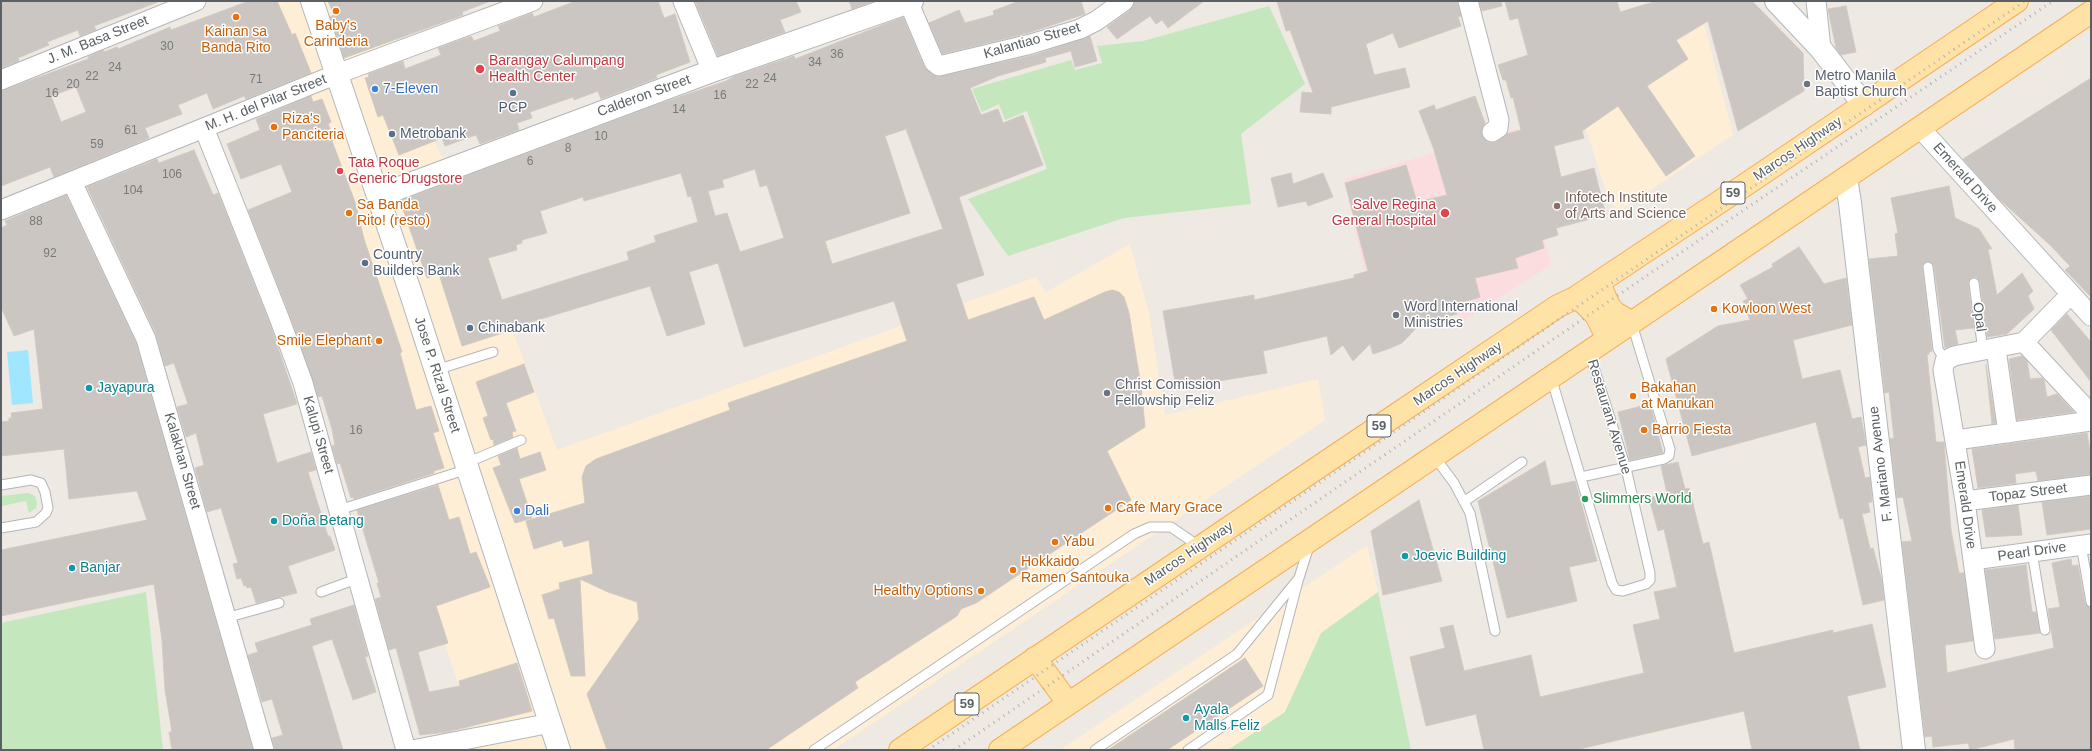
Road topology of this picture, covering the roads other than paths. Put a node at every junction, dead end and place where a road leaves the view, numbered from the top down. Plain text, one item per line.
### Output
1 (196, 1) edge
2 (312, 1) edge
3 (533, 1) edge
4 (683, 1) edge
5 (1124, 1) edge
6 (1468, 1) edge
7 (1776, 1) edge
8 (1816, 1) edge
9 (2017, 1) edge
10 (910, 2) edge
11 (2091, 12) edge
12 (1821, 49) junction
13 (712, 71) junction
14 (337, 74) junction
15 (1, 80) edge
16 (1864, 105) junction
17 (204, 128) junction
18 (1920, 128) junction
19 (1492, 132) dead end
20 (1846, 178) junction
21 (72, 182) junction
22 (378, 196) junction
23 (1, 210) edge
24 (1928, 267) dead end
25 (1601, 280) junction
26 (1974, 283) dead end
27 (2071, 294) junction
28 (1575, 298) junction
29 (2091, 316) edge
30 (1631, 322) junction
31 (2024, 342) junction
32 (1597, 345) junction
33 (1990, 350) junction
34 (493, 352) dead end
35 (1945, 361) junction
36 (436, 370) junction
37 (1551, 377) junction
38 (2091, 414) edge
39 (2091, 421) edge
40 (2008, 433) junction
41 (521, 440) dead end
42 (1956, 440) junction
43 (1434, 456) junction
44 (1522, 462) dead end
45 (467, 466) junction
46 (1626, 468) junction
47 (1581, 477) junction
48 (1, 485) edge
49 (2091, 485) edge
50 (1465, 501) junction
51 (1965, 501) junction
52 (339, 510) junction
53 (1, 528) edge
54 (1311, 538) junction
55 (2086, 545) edge
56 (1200, 547) junction
57 (2032, 552) junction
58 (1973, 560) junction
59 (359, 578) junction
60 (1299, 578) junction
61 (322, 592) dead end
62 (2091, 602) edge
63 (279, 603) dead end
64 (226, 618) junction
65 (2045, 630) dead end
66 (1495, 631) dead end
67 (1985, 649) dead end
68 (1035, 658) junction
69 (1068, 703) junction
70 (550, 723) junction
71 (264, 750) edge
72 (406, 750) edge
73 (412, 750) edge
74 (559, 750) edge
75 (814, 750) edge
76 (900, 750) edge
77 (1000, 750) edge
78 (1095, 750) edge
79 (1188, 750) edge
80 (1914, 750) edge

1 - 15 street, J. M. Basa Street
2 - 14 street, Jose P. Rizal Street
3 - 14 street, M. H. del Pilar Street
4 - 13 street
5 - 10 street, Kalantiao Street
6 - 19 street
7 - 12 street
8 - 12 street
9 - 16 main road, Marcos Highway / 59
10 - 13 street, Calderon Street
11 - 18 main road
12 - 16 street
13 - 22 street, Calderon Street
14 - 17 street, M. H. del Pilar Street
14 - 22 street, Jose P. Rizal Street
16 - 25 main road, Marcos Highway / 59
17 - 21 street, M. H. del Pilar Street
17 - 52 street, Kalupi Street
18 - 20 main road
18 - 27 street, Emerald Drive
20 - 30 main road
20 - 80 street, F. Mariano Avenue
21 - 23 street, M. H. del Pilar Street
21 - 64 street, Kalakhan Street
22 - 36 street, Jose P. Rizal Street
24 - 35 lane
25 - 28 main road, Marcos Highway / 59
25 - 30 main road
26 - 33 lane, Opal
27 - 29 street, Emerald Drive
27 - 31 street
28 - 32 main road
28 - 56 main road, Marcos Highway / 59
30 - 32 main road
30 - 46 lane
31 - 33 street
31 - 38 street
32 - 37 main road
32 - 46 lane, Restaurant Avenue
33 - 35 street
33 - 40 street
34 - 36 lane
35 - 42 street, Emerald Drive
36 - 45 street, Jose P. Rizal Street
37 - 43 main road
37 - 47 lane, Restaurant Avenue
39 - 40 street
40 - 42 street
41 - 45 lane
42 - 51 street, Emerald Drive
43 - 50 lane
43 - 54 main road
44 - 50 lane
45 - 52 lane
45 - 70 street, Jose P. Rizal Street
46 - 47 lane
46 - 47 lane, Restaurant Avenue
48 - 53 lane
49 - 51 street, Topaz Street
50 - 66 lane
51 - 58 street, Emerald Drive
52 - 59 street, Kalupi Street
54 - 60 lane
54 - 69 main road
55 - 57 street, Pearl Drive
55 - 62 lane
56 - 68 main road, Marcos Highway / 59
56 - 75 lane
57 - 58 street, Pearl Drive
57 - 65 lane
58 - 67 street, Emerald Drive
59 - 61 lane
59 - 72 street, Kalupi Street
60 - 78 lane
60 - 79 lane
63 - 64 lane
64 - 71 street, Kalakhan Street
68 - 69 main road
68 - 76 main road, Marcos Highway / 59
69 - 77 main road
70 - 73 street
70 - 74 street, Jose P. Rizal Street

